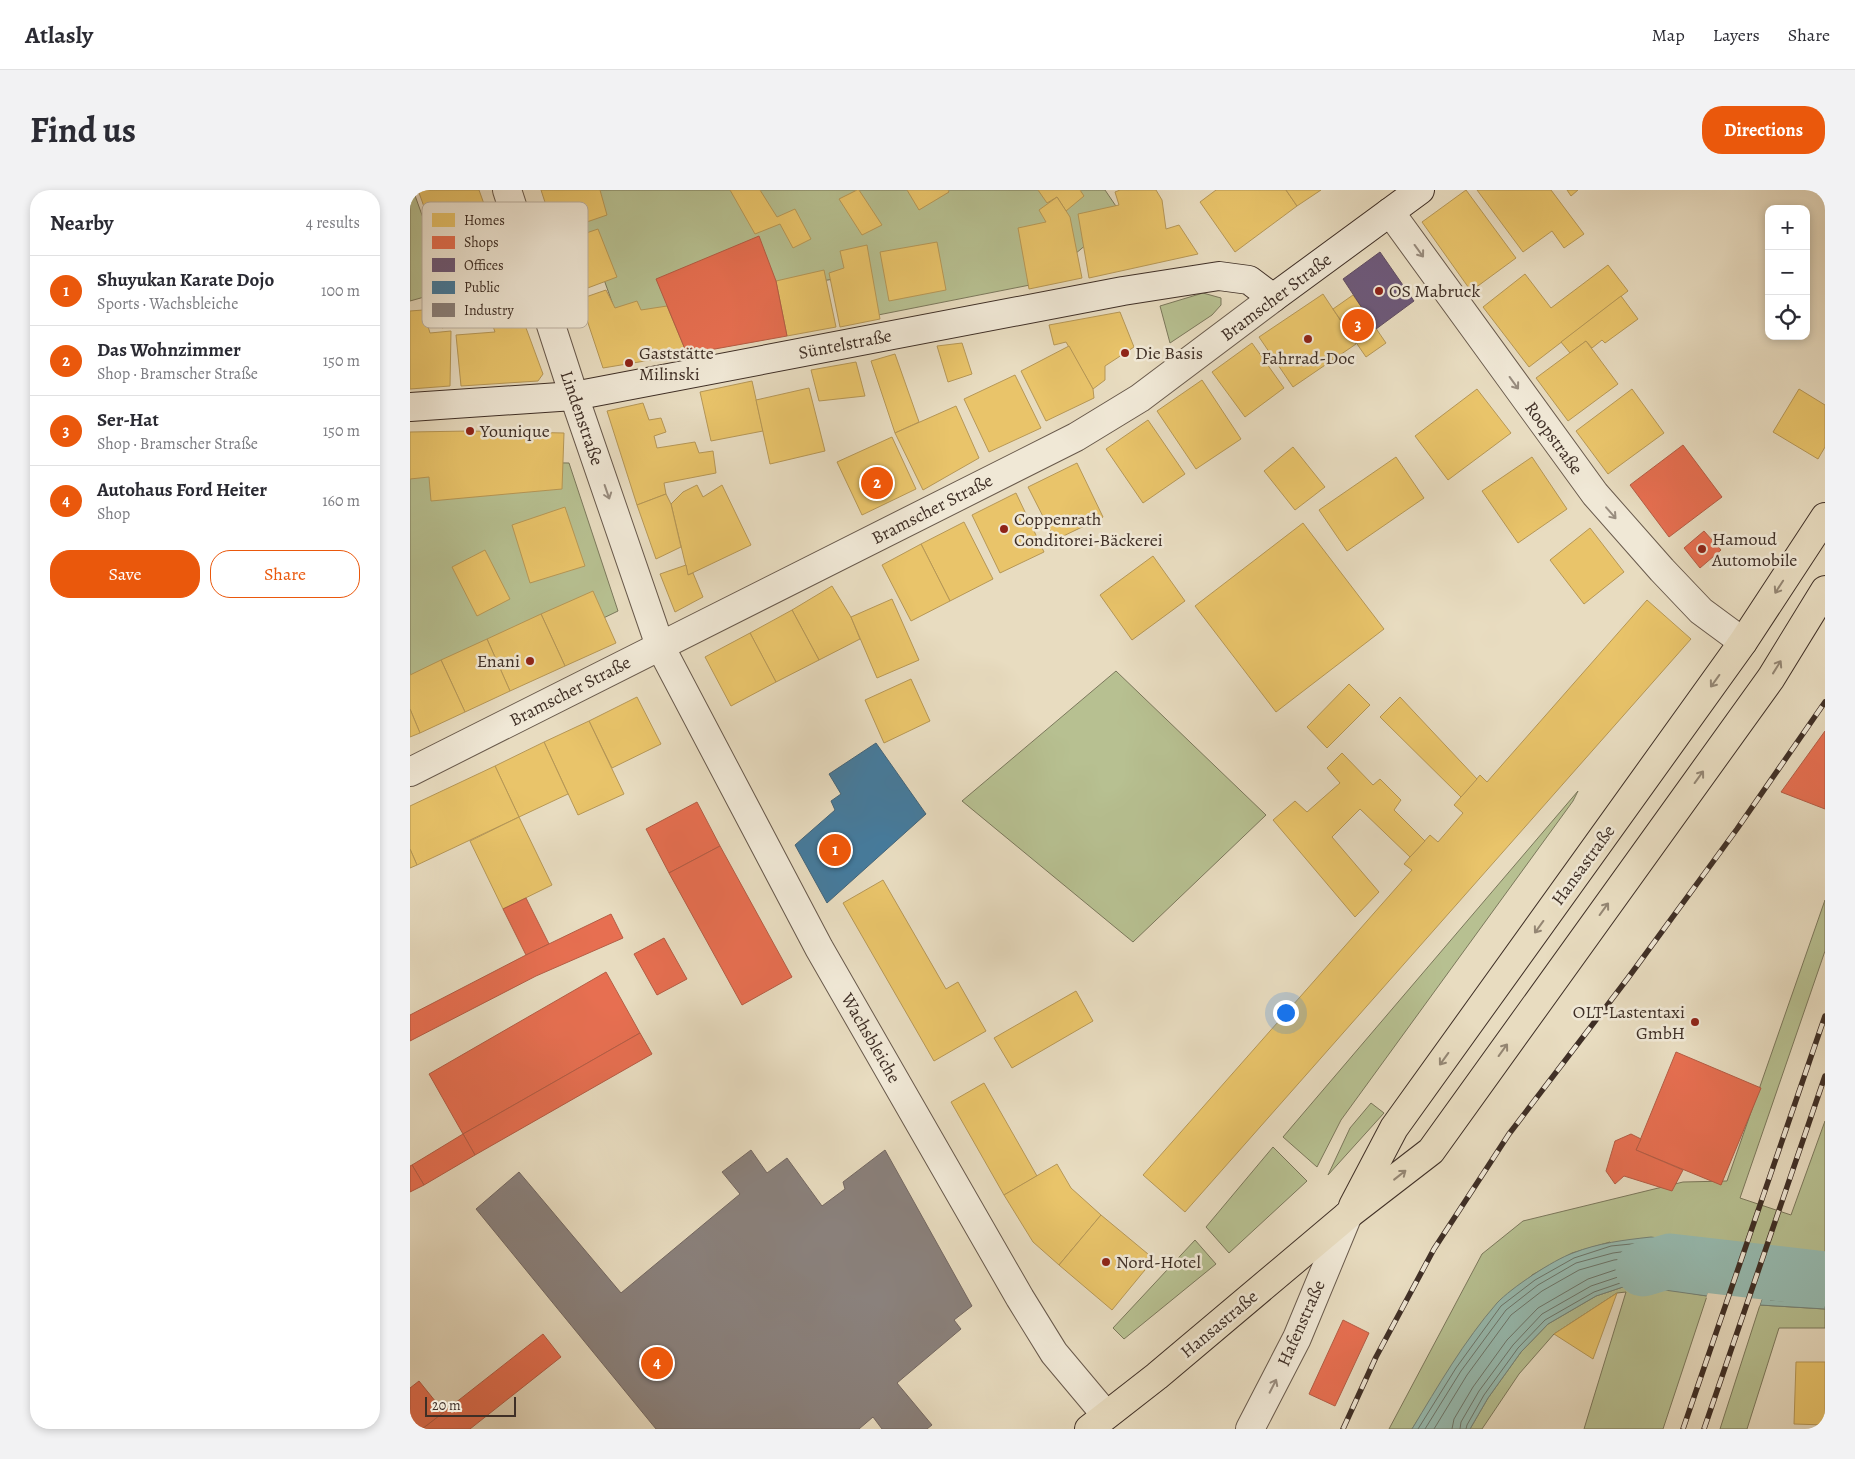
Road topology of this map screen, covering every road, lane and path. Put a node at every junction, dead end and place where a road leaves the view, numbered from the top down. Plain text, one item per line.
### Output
1 (507, 190) edge
2 (1420, 190) edge
3 (511, 202) edge
4 (1390, 212) junction
5 (1273, 298) junction
6 (552, 328) edge
7 (574, 396) junction
8 (410, 407) edge
9 (1825, 517) edge
10 (1825, 590) edge
11 (1744, 642) junction
12 (660, 646) junction
13 (410, 772) edge
14 (1348, 1215) junction
15 (1097, 1422) edge
16 (1250, 1429) edge

1 - 3 street, Lindenstraße
2 - 4 street, Bramscher Straße
4 - 5 street, Bramscher Straße
4 -> 11 street, Roopstraße
5 - 7 street, Süntelstraße
5 - 12 street, Bramscher Straße
6 - 7 street, Lindenstraße
7 - 8 street, Süntelstraße
7 -> 12 street, Lindenstraße
9 -> 11 main road, Hansastraße
14 -> 10 main road, Hansastraße
11 -> 14 main road, Hansastraße
12 - 13 street, Bramscher Straße
12 - 15 street, Wachsbleiche
14 - 15 main road, Hansastraße
16 -> 14 street, Hafenstraße

